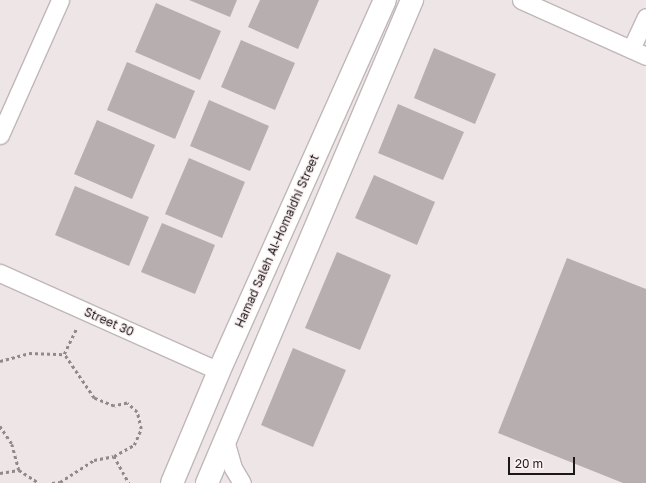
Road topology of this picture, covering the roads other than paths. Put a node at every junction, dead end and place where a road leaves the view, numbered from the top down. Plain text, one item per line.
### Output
1 (60, 0) edge
2 (385, 0) edge
3 (412, 0) edge
4 (521, 0) edge
5 (646, 16) edge
6 (639, 53) edge
7 (0, 135) edge
8 (0, 274) edge
9 (219, 371) junction
10 (225, 440) junction
11 (172, 483) edge
12 (207, 483) edge
13 (242, 483) edge

1 - 7 street
2 - 9 street, Hamad Saleh Al-Homaidhi Street
3 - 10 street
4 - 6 street
5 - 6 street
8 - 9 street, Street 30
9 - 11 street, Hamad Saleh Al-Homaidhi Street
10 - 12 street
10 - 13 street

